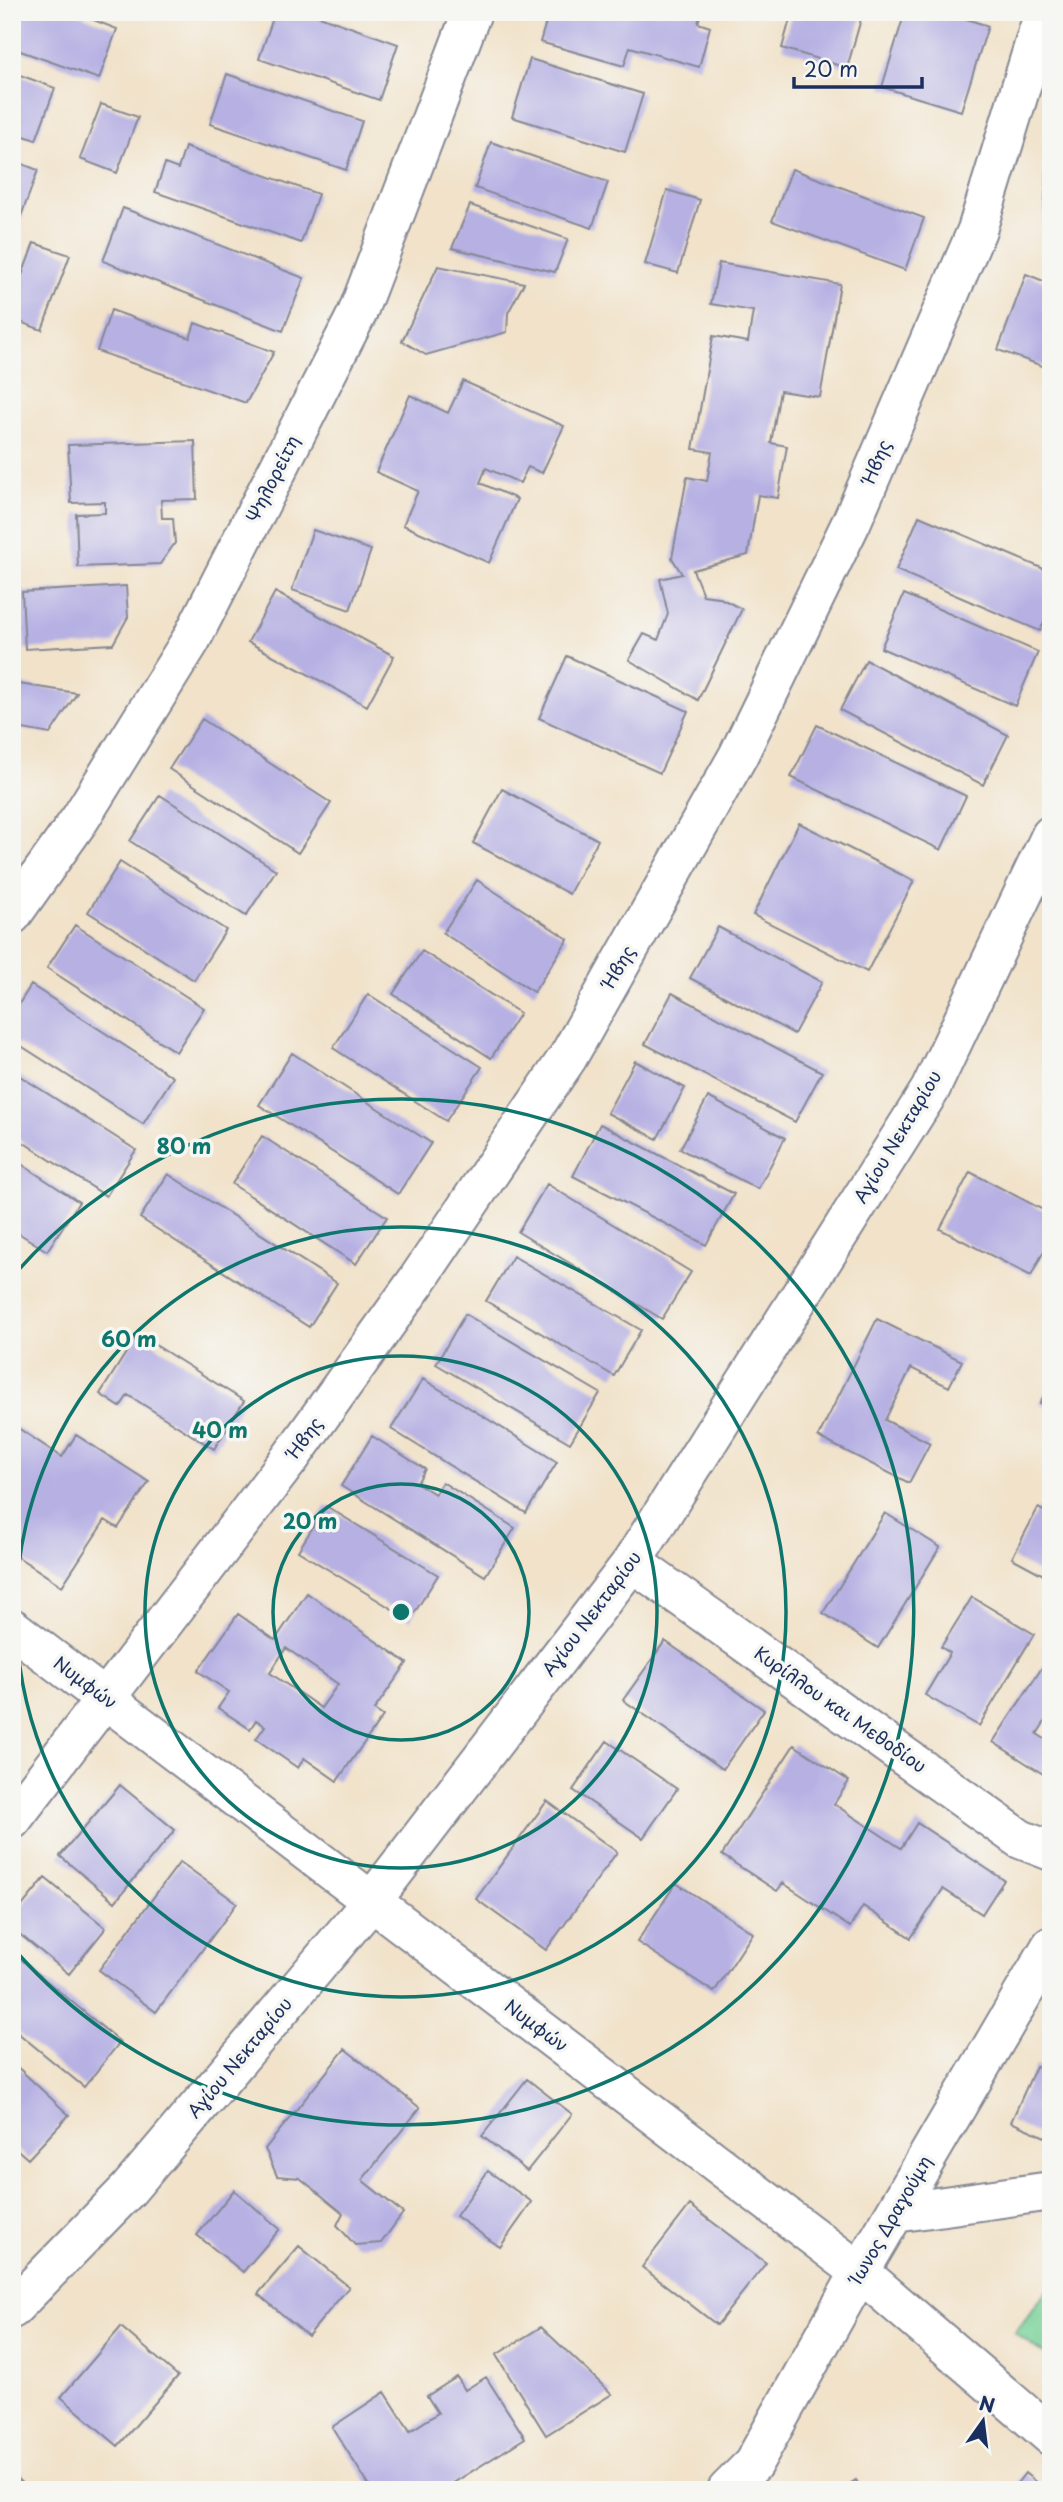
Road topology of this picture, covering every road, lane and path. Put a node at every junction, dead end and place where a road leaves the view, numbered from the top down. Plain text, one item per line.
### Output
1 (472, 12) edge
2 (1044, 12) edge
3 (1051, 835) edge
4 (12, 915) edge
5 (632, 1562) junction
6 (12, 1628) edge
7 (107, 1699) junction
8 (12, 1820) edge
9 (1051, 1851) edge
10 (372, 1901) junction
11 (1051, 1946) edge
12 (1051, 2191) edge
13 (895, 2213) junction
14 (860, 2272) junction
15 (12, 2308) edge
16 (1051, 2436) edge
17 (727, 2490) edge

1 - 4 street, Ψηλορείτη
2 - 7 street, Ήβης
3 - 5 street, Αγίου Νεκταρίου
5 - 9 street, Κυρίλλου και Μεθοδίου
5 - 10 street, Αγίου Νεκταρίου
6 - 7 street, Νυμφών
7 - 8 street, Ήβης
7 - 10 street, Νυμφών
10 - 14 street, Νυμφών
10 - 15 street, Αγίου Νεκταρίου
11 - 13 street, Ίωνος Δραγούμη
12 - 13 street
13 - 14 street, Ίωνος Δραγούμη
14 - 16 street, Νυμφών
14 - 17 street, Ίωνος Δραγούμη

